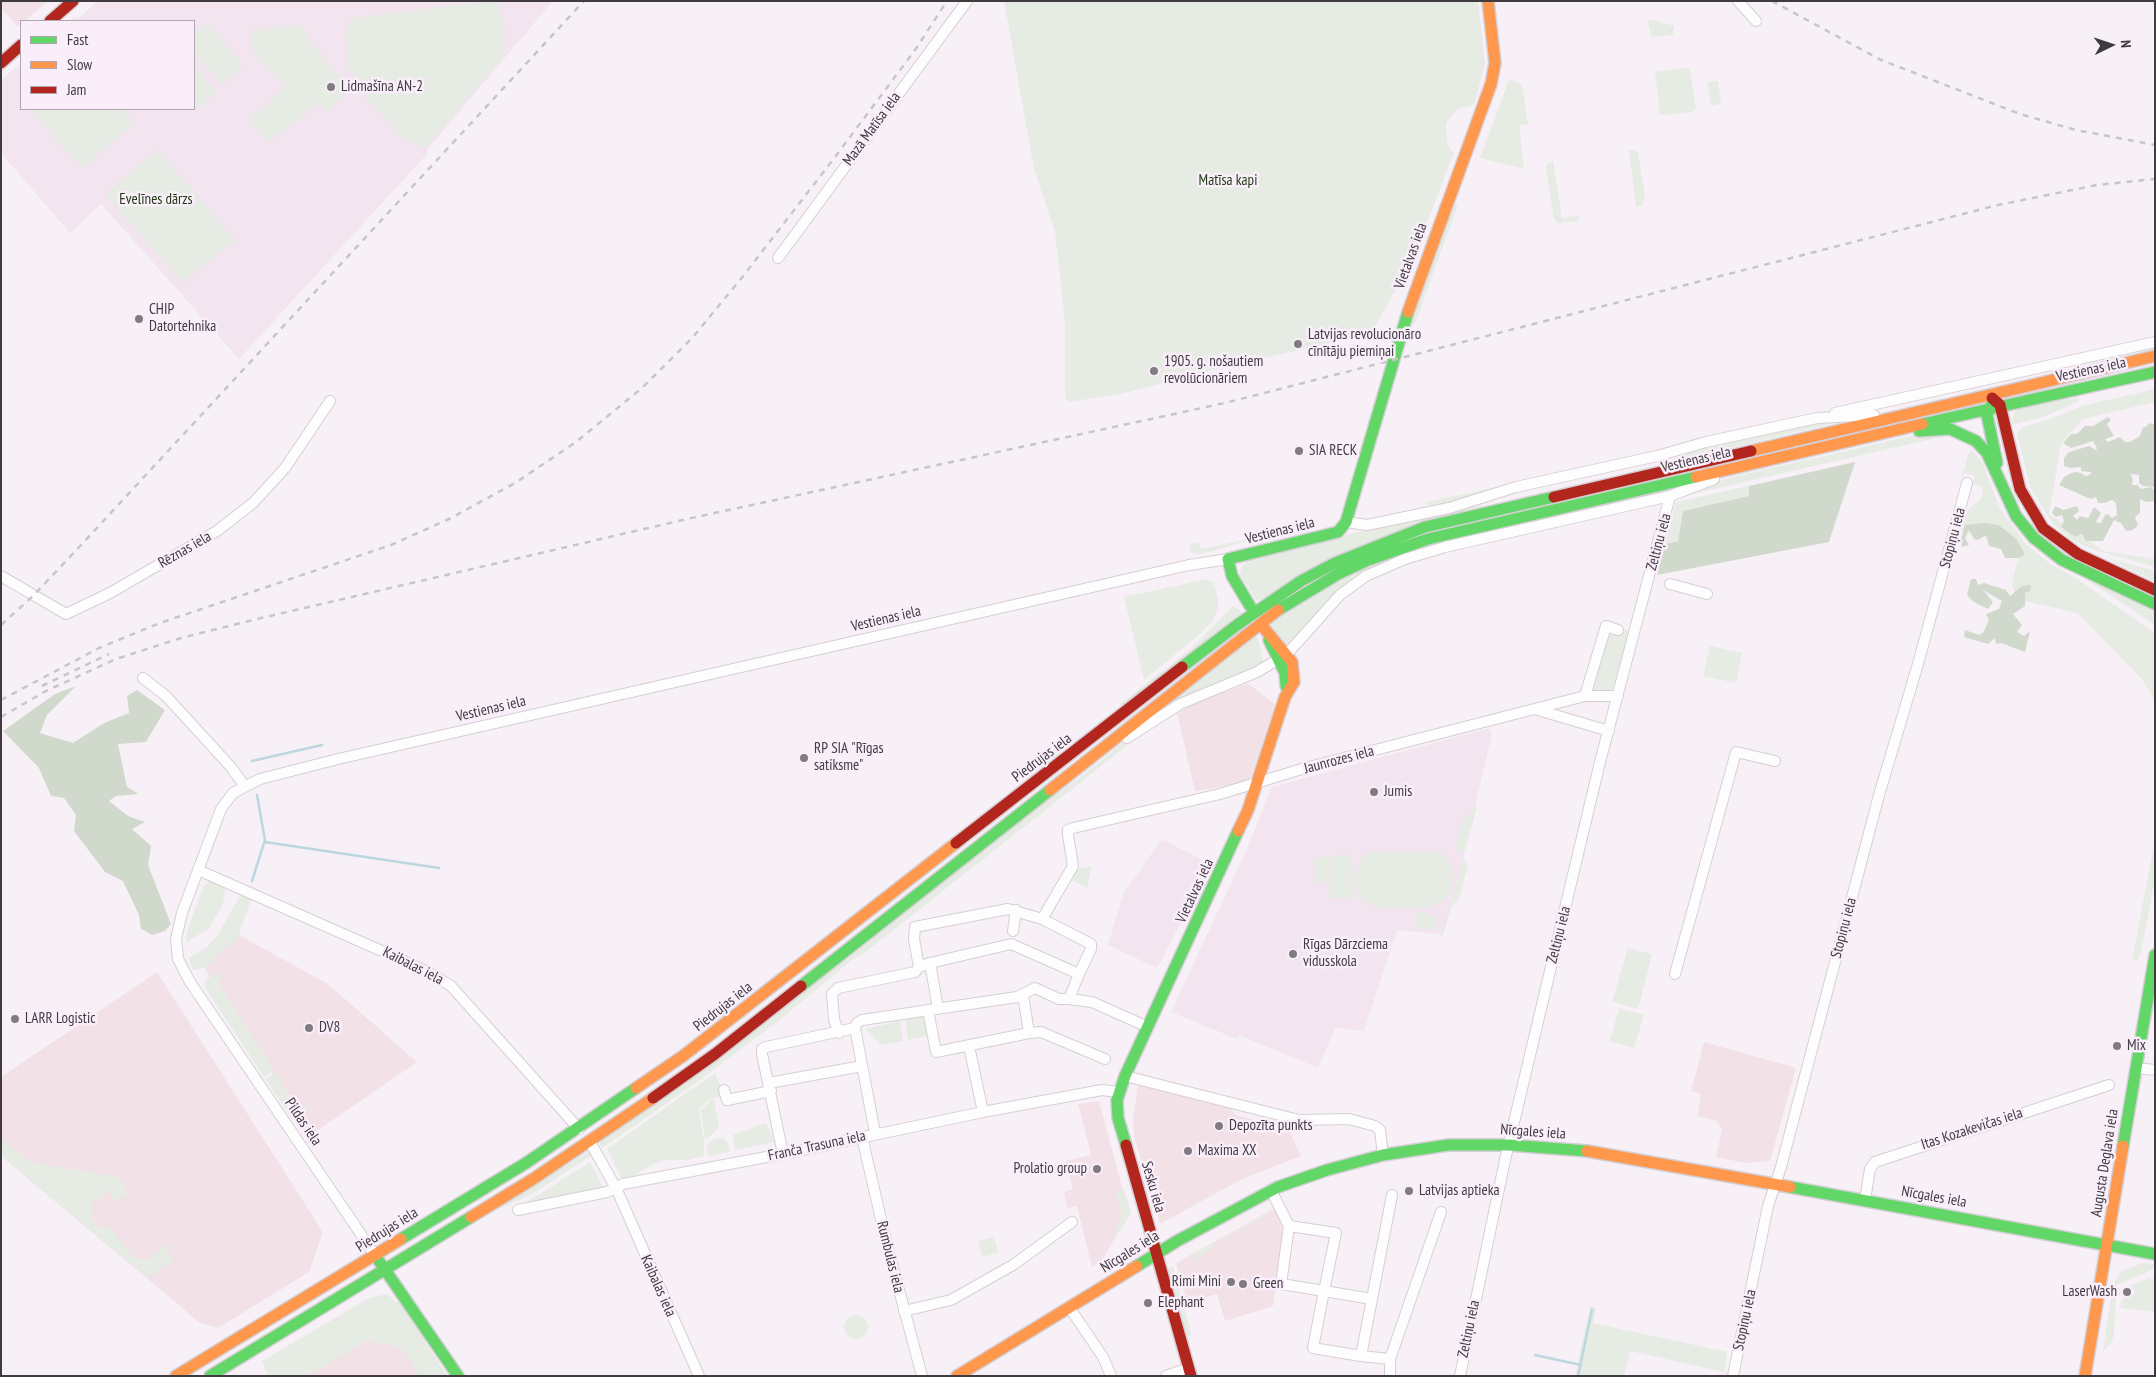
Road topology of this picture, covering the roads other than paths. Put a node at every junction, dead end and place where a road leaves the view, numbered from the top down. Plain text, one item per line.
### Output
1 (73, 1) edge
2 (967, 1) edge
3 (1488, 1) edge
4 (1738, 1) edge
5 (51, 20) edge
6 (1756, 21) dead end
7 (20, 46) edge
8 (1, 63) edge
9 (778, 258) dead end
10 (2155, 342) edge
11 (2155, 356) edge
12 (2155, 372) edge
13 (330, 401) dead end
14 (1992, 402) junction
15 (1902, 416) junction
16 (1817, 418) junction
17 (1898, 431) junction
18 (1626, 463) junction
19 (1753, 463) junction
20 (1999, 478) junction
21 (1967, 482) dead end
22 (1588, 488) junction
23 (1670, 496) junction
24 (1346, 522) junction
25 (1228, 559) junction
26 (1, 576) edge
27 (1670, 584) dead end
28 (2155, 590) edge
29 (1707, 594) dead end
30 (2155, 604) edge
31 (1255, 614) junction
32 (1618, 630) dead end
33 (1282, 657) junction
34 (143, 678) dead end
35 (1585, 696) junction
36 (1618, 696) junction
37 (1537, 709) junction
38 (1609, 731) junction
39 (1775, 762) dead end
40 (1061, 780) junction
41 (1257, 782) junction
42 (244, 785) junction
43 (198, 870) junction
44 (1016, 910) junction
45 (1042, 918) junction
46 (1012, 938) junction
47 (2155, 954) edge
48 (930, 963) junction
49 (919, 967) junction
50 (1079, 974) junction
51 (1675, 974) dead end
52 (1024, 995) junction
53 (1069, 999) junction
54 (933, 1009) junction
55 (1148, 1027) junction
56 (855, 1028) junction
57 (1029, 1032) junction
58 (839, 1033) junction
59 (969, 1046) junction
60 (1106, 1059) dead end
61 (862, 1066) junction
62 (2136, 1068) junction
63 (2155, 1070) edge
64 (1125, 1076) junction
65 (2109, 1085) dead end
66 (770, 1087) junction
67 (724, 1090) dead end
68 (1118, 1092) junction
69 (983, 1112) junction
70 (579, 1129) junction
71 (875, 1133) junction
72 (862, 1137) junction
73 (590, 1142) junction
74 (1509, 1145) junction
75 (783, 1154) junction
76 (1383, 1155) junction
77 (1776, 1184) junction
78 (616, 1188) junction
79 (1271, 1190) junction
80 (1392, 1195) dead end
81 (1865, 1200) junction
82 (518, 1210) dead end
83 (1441, 1212) dead end
84 (1072, 1222) dead end
85 (1289, 1226) junction
86 (2107, 1244) junction
87 (1156, 1253) junction
88 (2155, 1254) edge
89 (375, 1255) junction
90 (386, 1270) junction
91 (1324, 1291) junction
92 (1372, 1299) junction
93 (1069, 1307) junction
94 (904, 1311) junction
95 (1361, 1356) junction
96 (1390, 1359) junction
97 (1190, 1372) edge
98 (176, 1376) edge
99 (210, 1376) edge
100 (458, 1376) edge
101 (699, 1376) edge
102 (922, 1376) edge
103 (957, 1376) edge
104 (1111, 1376) edge
105 (1166, 1376) edge
106 (1390, 1376) edge
107 (1460, 1376) edge
108 (1733, 1376) edge
109 (2085, 1376) edge

1 - 5 main road
2 - 9 street, Mazā Matīsa iela
3 - 24 main road, Vietalvas iela
4 - 6 street
7 - 8 main road
10 - 16 street, Vestienas iela
11 - 14 main road, Vestienas iela
12 - 14 main road, Vestienas iela
13 - 26 street, Rēznas iela
14 - 15 main road, Vestienas iela
14 - 17 main road, Vestienas iela
14 - 20 main road
14 - 28 main road
15 - 16 street, Vestienas iela
15 - 22 main road, Vestienas iela
16 - 18 street, Vestienas iela
17 - 19 main road, Vestienas iela
17 - 20 main road
18 - 22 street, Vestienas iela
18 - 24 street, Vestienas iela
19 - 23 street
19 - 31 main road, Vestienas iela
20 - 30 main road
21 - 77 street, Stopiņu iela
22 - 31 main road, Vestienas iela
23 - 33 street
23 - 36 street, Zeltiņu iela
24 - 25 main road, Vestienas iela
25 - 31 main road
25 - 42 street, Vestienas iela
27 - 29 street
31 - 40 main road, Piedrujas iela
31 - 70 main road, Piedrujas iela
32 - 35 street
33 - 40 street
33 - 41 main road, Vietalvas iela
34 - 42 street
35 - 36 street, Jaunrozes iela
35 - 37 street, Jaunrozes iela
36 - 38 street, Zeltiņu iela
37 - 38 street
37 - 41 street, Jaunrozes iela
38 - 74 street, Zeltiņu iela
39 - 51 street
40 - 73 main road, Piedrujas iela
41 - 45 street, Jaunrozes iela
41 - 55 main road, Vietalvas iela
42 - 43 street, Vestienas iela
43 - 70 street, Kaibalas iela
43 - 89 street, Pildas iela
44 - 45 street
44 - 46 street
44 - 49 street
45 - 50 street
46 - 48 street
46 - 50 street
47 - 62 main road, Augusta Deglava iela
48 - 49 street
48 - 54 street
49 - 58 street
50 - 53 street
52 - 53 street
52 - 54 street
52 - 57 street
53 - 55 street
54 - 56 street
54 - 59 street
55 - 64 main road, Vietalvas iela
56 - 58 street
56 - 61 street
57 - 59 street
57 - 60 street
58 - 66 street
59 - 69 street
61 - 66 street
61 - 71 street
62 - 63 street
62 - 86 main road, Augusta Deglava iela
64 - 68 main road, Vietalvas iela
64 - 76 street
65 - 81 street, Itas Kozakevičas iela
66 - 67 street
66 - 75 street
68 - 69 street, Franča Trasuna iela
68 - 87 main road, Sesku iela
69 - 71 street, Franča Trasuna iela
70 - 89 main road, Piedrujas iela
71 - 72 street, Franča Trasuna iela
72 - 75 street, Franča Trasuna iela
72 - 94 street, Rumbulas iela
73 - 78 street, Kaibalas iela
73 - 90 main road, Piedrujas iela
74 - 76 main road, Nīcgales iela
74 - 77 main road, Nīcgales iela
74 - 107 street, Zeltiņu iela
75 - 78 street, Franča Trasuna iela
76 - 79 main road, Nīcgales iela
77 - 81 main road, Nīcgales iela
77 - 108 street, Stopiņu iela
78 - 82 street, Franča Trasuna iela
78 - 101 street, Kaibalas iela
79 - 85 street
79 - 87 main road, Nīcgales iela
80 - 92 street
81 - 86 main road, Nīcgales iela
83 - 96 street
84 - 94 street
85 - 91 street
85 - 91 street
86 - 88 main road, Nīcgales iela
86 - 109 main road, Augusta Deglava iela
87 - 93 main road, Nīcgales iela
87 - 97 main road, Sesku iela
89 - 90 main road, Pildas iela
89 - 98 main road, Piedrujas iela
90 - 99 main road, Piedrujas iela
90 - 100 main road, Pildas iela
91 - 92 street
91 - 95 street
92 - 95 street
93 - 103 main road, Nīcgales iela
93 - 104 street
94 - 102 street, Rumbulas iela
95 - 96 street
96 - 106 street
97 - 105 street

